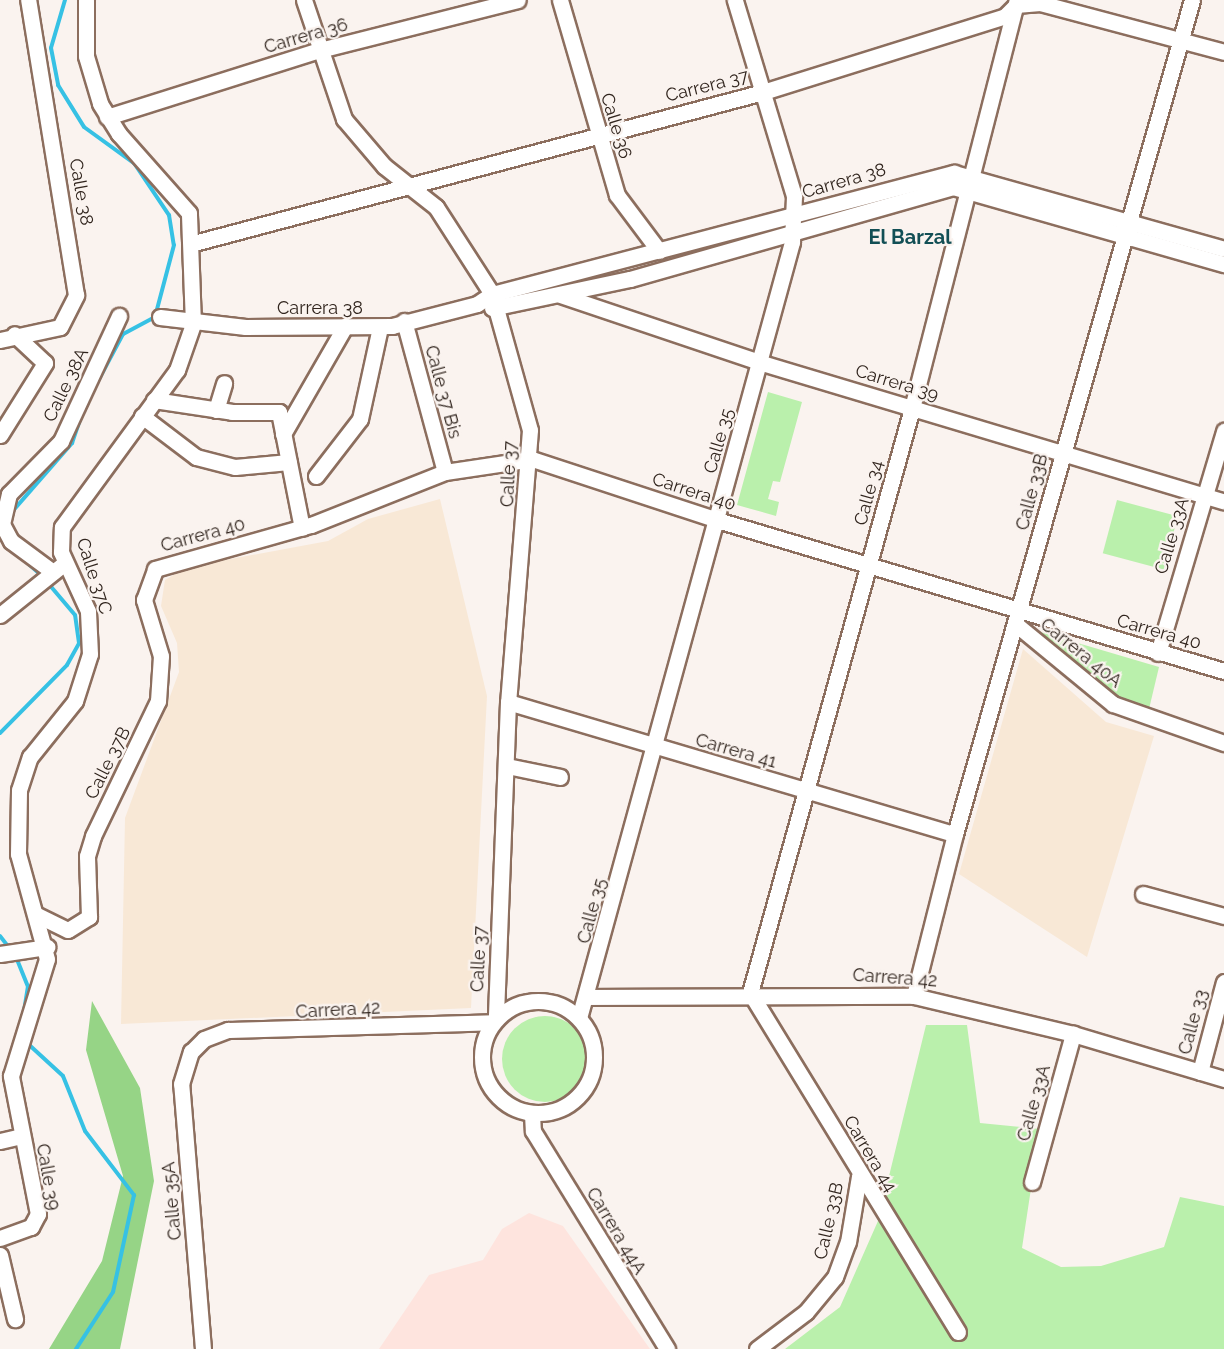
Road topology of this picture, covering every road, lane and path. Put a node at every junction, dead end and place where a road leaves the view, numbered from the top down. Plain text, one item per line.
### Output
1 (28, 0) edge
2 (86, 0) edge
3 (304, 0) edge
4 (518, 0) edge
5 (560, 0) edge
6 (735, 0) edge
7 (1192, 0) edge
8 (1016, 2) edge
9 (1180, 39) junction
10 (320, 50) junction
11 (1224, 52) edge
12 (762, 92) junction
13 (107, 117) junction
14 (598, 134) junction
15 (972, 183) junction
16 (417, 188) junction
17 (793, 216) junction
18 (1127, 228) junction
19 (792, 236) junction
20 (194, 243) junction
21 (1224, 249) edge
22 (659, 251) junction
23 (1224, 264) edge
24 (554, 280) junction
25 (492, 294) junction
26 (560, 296) junction
27 (477, 304) junction
28 (500, 309) junction
29 (119, 316) dead end
30 (160, 317) dead end
31 (404, 321) junction
32 (193, 324) junction
33 (345, 326) junction
34 (380, 327) junction
35 (7, 337) edge
36 (762, 363) junction
37 (224, 383) dead end
38 (154, 400) junction
39 (912, 408) junction
40 (216, 410) junction
41 (142, 416) junction
42 (3, 424) edge
43 (1224, 431) edge
44 (283, 434) junction
45 (1063, 453) junction
46 (532, 459) junction
47 (289, 462) junction
48 (445, 472) junction
49 (316, 476) dead end
50 (1205, 496) junction
51 (1224, 502) edge
52 (717, 520) junction
53 (302, 528) junction
54 (65, 562) junction
55 (870, 566) junction
56 (156, 569) joint
57 (51, 573) junction
58 (0, 615) edge
59 (1020, 619) junction
60 (1158, 653) junction
61 (1224, 671) edge
62 (508, 702) junction
63 (1224, 743) edge
64 (656, 748) junction
65 (507, 766) junction
66 (560, 777) dead end
67 (807, 792) junction
68 (955, 834) junction
69 (1143, 894) dead end
70 (37, 915) junction
71 (1224, 916) edge
72 (47, 947) junction
73 (0, 954) edge
74 (1224, 982) edge
75 (750, 993) junction
76 (914, 996) junction
77 (589, 997) junction
78 (579, 1018) junction
79 (495, 1020) junction
80 (1073, 1034) junction
81 (191, 1052) joint
82 (6, 1063) edge
83 (1200, 1072) junction
84 (1224, 1079) edge
85 (532, 1114) junction
86 (21, 1136) junction
87 (0, 1141) edge
88 (859, 1176) junction
89 (1032, 1182) dead end
90 (0, 1238) edge
91 (0, 1255) edge
92 (15, 1319) dead end
93 (958, 1332) dead end
94 (203, 1349) edge
95 (667, 1349) edge
96 (757, 1349) edge

1 - 35 street, Calle 38
2 - 13 street, Calle 37C
3 - 10 street, Calle 37
4 - 10 street, Carrera 36
5 - 14 street, Calle 36
6 - 12 street, Calle 35
7 - 9 street, Calle 33B
8 - 9 street
8 - 12 street, Carrera 37
8 - 15 street, Calle 34
9 - 11 street
9 - 18 street, Calle 33B
10 - 13 street, Carrera 36
10 - 16 street, Calle 37
12 - 14 street, Carrera 37
12 - 17 street, Calle 35
13 - 20 street, Calle 37C
14 - 16 street, Carrera 37
14 - 22 street, Calle 36
15 - 17 street, Carrera 38
15 - 18 street, Carrera 38
15 - 19 street, Carrera 38
15 - 39 street, Calle 34
16 - 20 street, Carrera 37
16 - 25 street, Calle 37
17 - 19 street, Calle 35
17 - 22 street, Carrera 38
18 - 21 street, Carrera 38
18 - 23 street, Carrera 38
18 - 45 street, Calle 33B
19 - 26 street, Carrera 38
19 - 36 street, Calle 35
20 - 32 street, Calle 37C
22 - 24 street, Carrera 38
24 - 25 street, Carrera 38
24 - 26 street
25 - 27 street, Carrera 38
25 - 28 street, Calle 37
26 - 28 street, Carrera 38
26 - 36 street, Carrera 39
27 - 28 street, Carrera 38
27 - 31 street, Carrera 38
28 - 46 street, Calle 37
29 - 57 street, Calle 38A
30 - 32 street, Carrera 38
31 - 34 street, Carrera 38
31 - 48 street, Calle 37 Bis
32 - 33 street, Carrera 38
32 - 38 street, Calle 37C
33 - 34 street, Carrera 38
33 - 44 street
34 - 49 street
35 - 42 street
36 - 39 street, Carrera 39
36 - 52 street, Calle 35
37 - 40 street
38 - 40 street
38 - 41 street, Calle 37C
39 - 45 street, Carrera 39
39 - 55 street, Calle 34
40 - 44 street
41 - 47 street
41 - 54 street, Calle 37C
43 - 50 street, Calle 33A
44 - 47 street
45 - 50 street, Carrera 39
45 - 59 street, Calle 33B
46 - 48 street, Carrera 40
46 - 52 street, Carrera 40
46 - 62 street, Calle 37
47 - 53 street
48 - 53 street, Carrera 40
50 - 51 street, Carrera 39
50 - 60 street, Calle 33A
52 - 55 street, Carrera 40
52 - 64 street, Calle 35
53 - 56 street, Carrera 40
54 - 57 street
54 - 70 street, Calle 37C
55 - 59 street, Carrera 40
55 - 67 street, Calle 34
56 - 70 street, Calle 37B
57 - 58 street
59 - 60 street, Carrera 40
59 - 63 street, Carrera 40A
59 - 68 street, Calle 33B
60 - 61 street, Carrera 40
62 - 64 street, Carrera 41
62 - 65 street, Calle 37
64 - 67 street, Carrera 41
64 - 77 street, Calle 35
65 - 66 street
65 - 79 street, Calle 37
67 - 68 street, Carrera 41
67 - 75 street, Calle 34
68 - 76 street, Calle 33B
69 - 71 street
70 - 72 street, Calle 37C
72 - 73 street
72 - 82 street, Calle 37C
74 - 83 street, Calle 33
75 - 76 street, Carrera 42
75 - 77 street, Carrera 42
75 - 88 street, Carrera 44
76 - 80 street, Carrera 42
77 - 78 street, Calle 35
78 - 79 street
78 - 85 street
79 - 81 street, Carrera 42
79 - 85 street
80 - 83 street, Carrera 42
80 - 89 street, Calle 33A
81 - 94 street, Calle 35A
82 - 86 street, Calle 37C
83 - 84 street, Carrera 42
85 - 95 street, Carrera 44A
86 - 87 street
86 - 90 street, Calle 39
88 - 93 street, Carrera 44
88 - 96 street, Calle 33B
91 - 92 street

